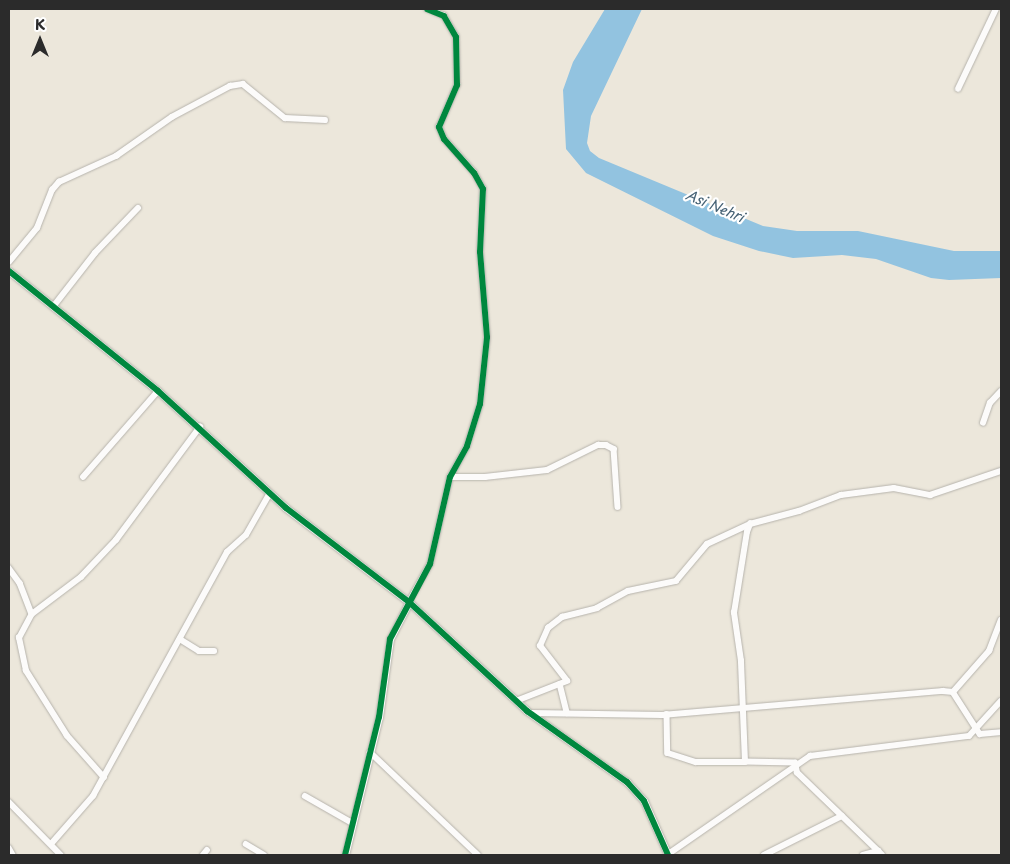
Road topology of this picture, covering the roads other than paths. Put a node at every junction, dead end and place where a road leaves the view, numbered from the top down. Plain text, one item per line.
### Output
1 (427, 9) edge
2 (996, 9) edge
3 (958, 90) dead end
4 (325, 120) dead end
5 (138, 208) dead end
6 (9, 262) edge
7 (9, 271) edge
8 (53, 306) junction
9 (158, 391) junction
10 (1001, 391) edge
11 (983, 423) dead end
12 (200, 427) junction
13 (1001, 471) edge
14 (83, 477) dead end
15 (450, 477) junction
16 (270, 492) junction
17 (618, 507) dead end
18 (750, 524) junction
19 (9, 568) edge
20 (409, 602) junction
21 (32, 614) junction
22 (1001, 620) edge
23 (180, 639) junction
24 (214, 651) dead end
25 (560, 684) junction
26 (953, 692) junction
27 (516, 701) junction
28 (1001, 701) edge
29 (742, 710) junction
30 (532, 713) junction
31 (566, 713) junction
32 (667, 714) junction
33 (976, 728) junction
34 (1001, 732) edge
35 (370, 752) junction
36 (744, 762) junction
37 (795, 764) junction
38 (104, 778) junction
39 (305, 796) dead end
40 (9, 802) edge
41 (842, 816) junction
42 (354, 824) junction
43 (51, 844) junction
44 (246, 844) dead end
45 (9, 848) edge
46 (880, 853) edge
47 (13, 855) edge
48 (61, 855) edge
49 (264, 855) edge
50 (345, 855) edge
51 (478, 855) edge
52 (668, 855) edge
53 (764, 855) edge
54 (864, 855) edge

1 - 15 street
2 - 3 street
4 - 6 street
5 - 8 street
7 - 8 street
8 - 9 street
9 - 12 street
9 - 14 street
10 - 11 street
12 - 16 street
12 - 21 street
13 - 18 street
15 - 17 street
15 - 20 street
16 - 20 street
16 - 23 street
18 - 25 street
18 - 29 street
19 - 21 street
20 - 27 street
20 - 35 street
21 - 38 street
22 - 26 street
23 - 24 street
23 - 38 street
25 - 27 street
25 - 31 street
26 - 29 street
26 - 33 street
27 - 30 street
28 - 33 street
29 - 32 street
29 - 36 street
30 - 31 street
30 - 52 street
31 - 32 street
32 - 36 street
33 - 34 street
33 - 37 street
35 - 42 street
35 - 51 street
36 - 37 street
37 - 41 street
37 - 52 street
38 - 43 street
39 - 42 street
40 - 43 street
41 - 46 street
41 - 53 street
42 - 50 street
43 - 48 street
44 - 49 street
45 - 47 street
46 - 54 street

